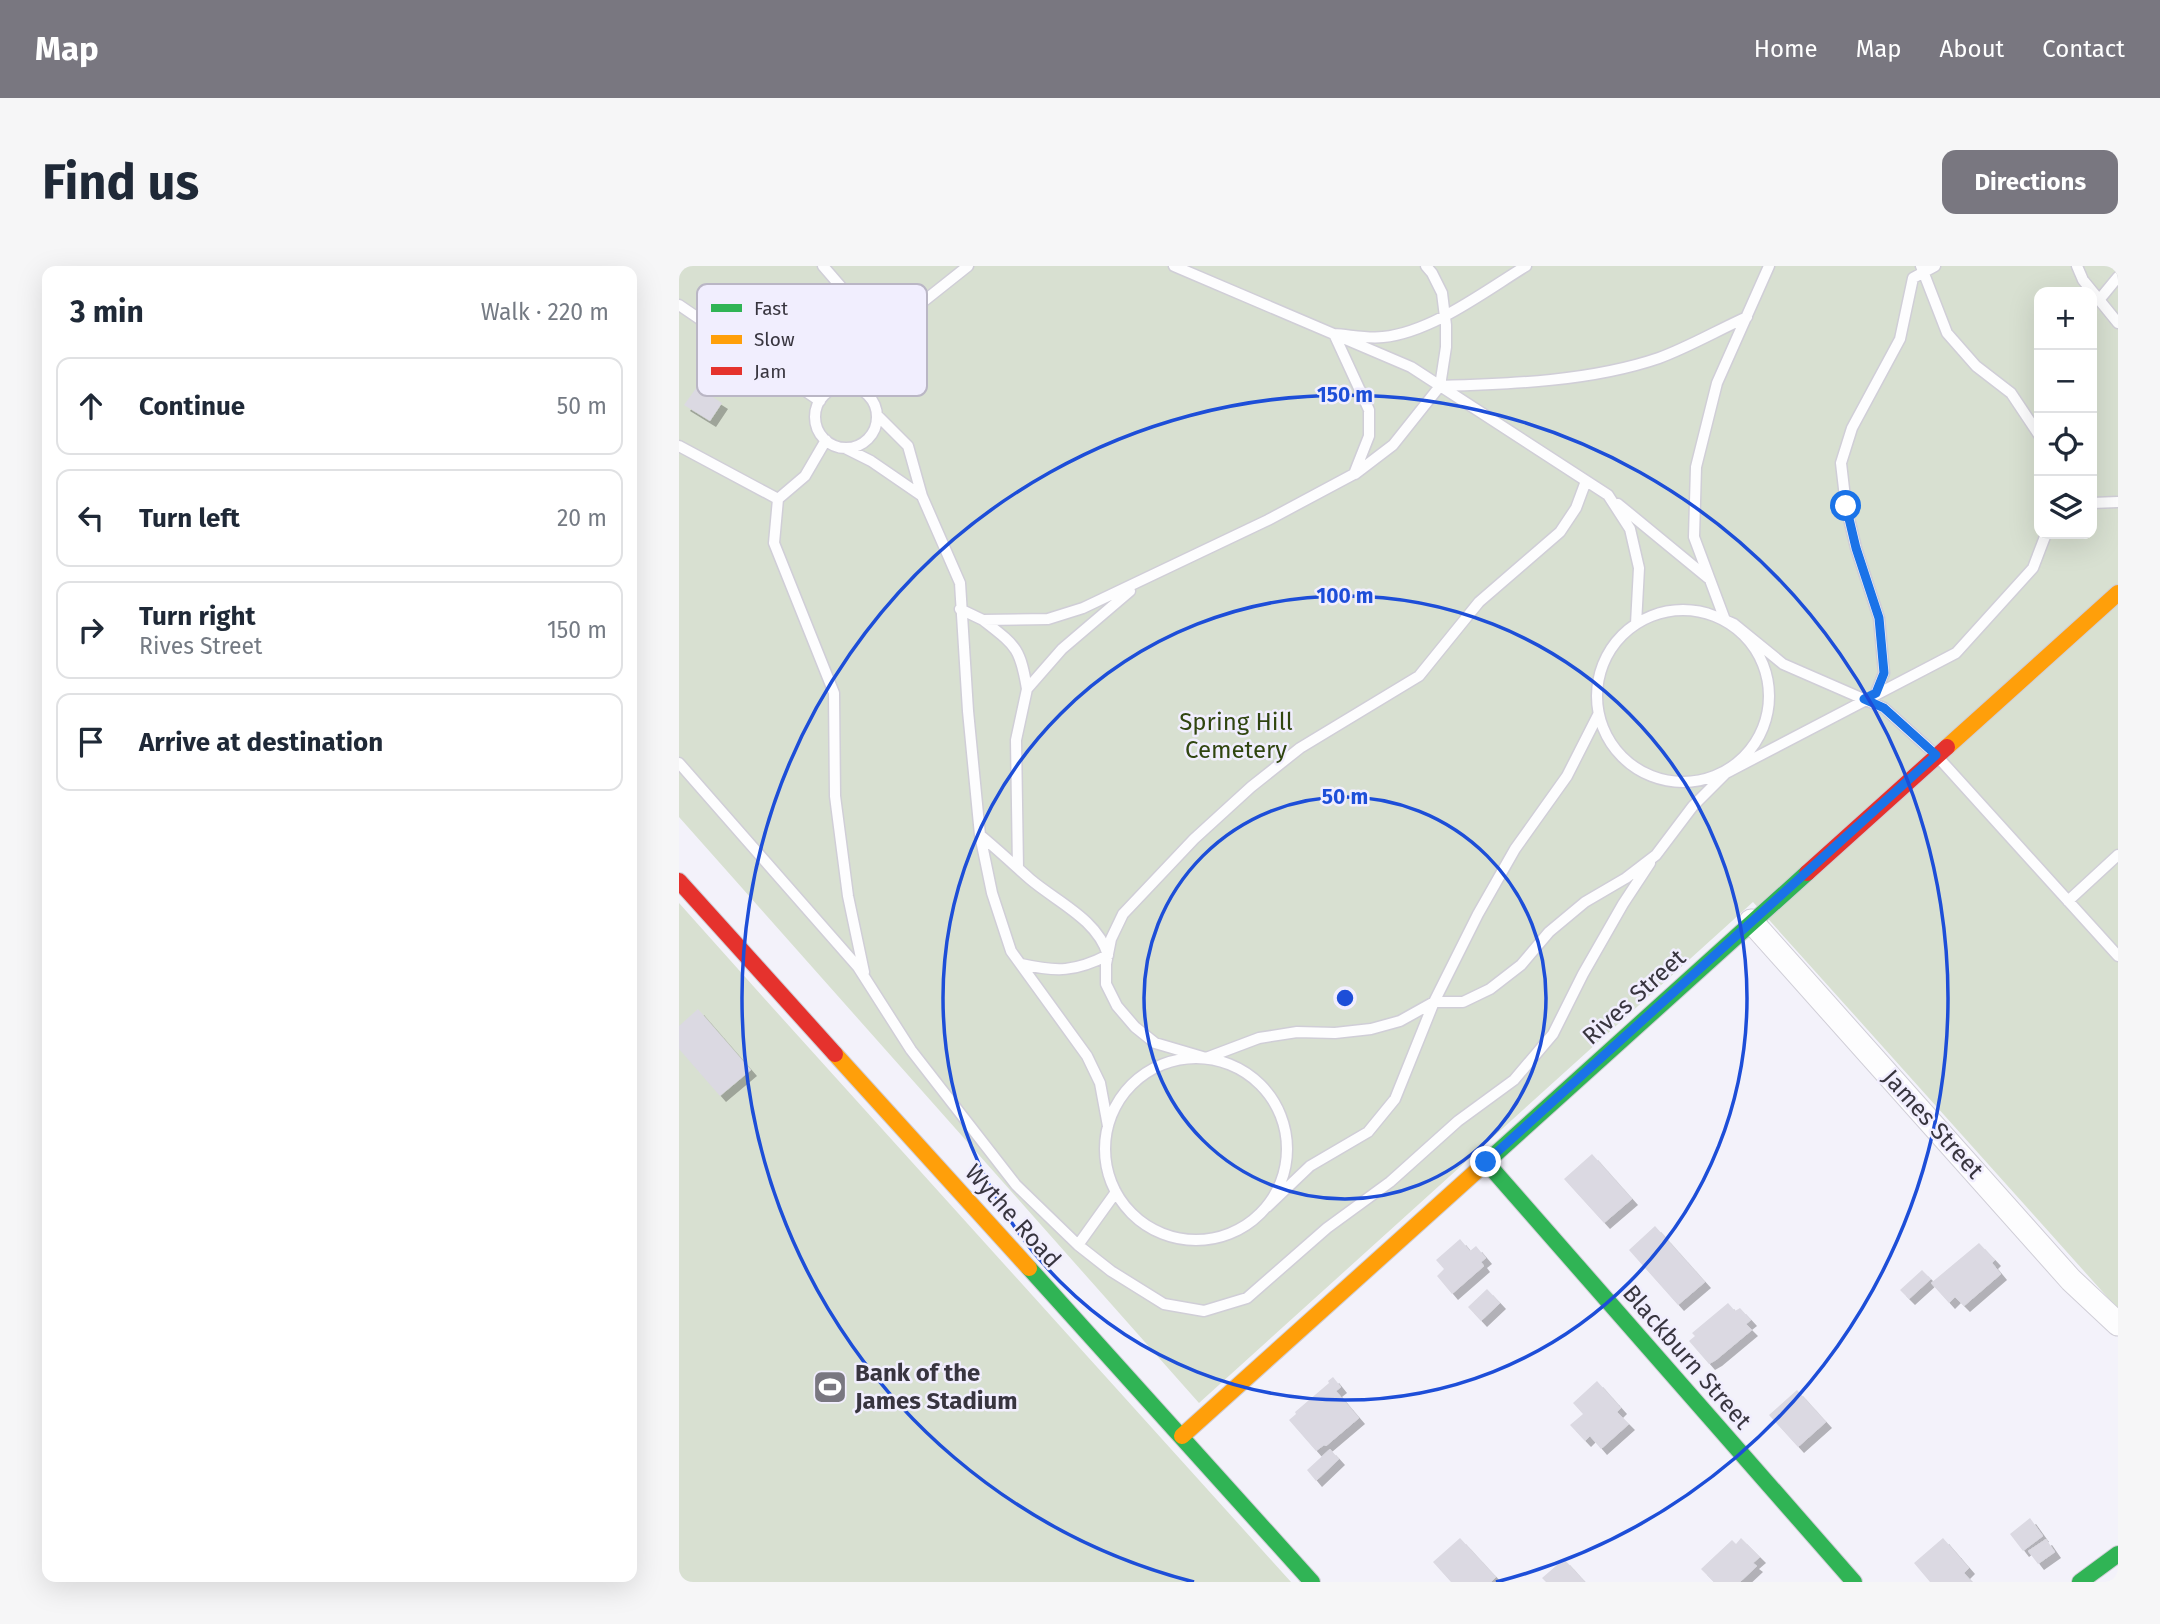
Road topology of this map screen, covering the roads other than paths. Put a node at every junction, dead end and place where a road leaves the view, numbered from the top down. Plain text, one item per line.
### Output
1 (823, 266) edge
2 (968, 266) edge
3 (1174, 266) edge
4 (1426, 266) edge
5 (1525, 266) edge
6 (1769, 266) edge
7 (1935, 266) edge
8 (2077, 266) edge
9 (1922, 269) edge
10 (2118, 277) edge
11 (839, 284) edge
12 (927, 299) edge
13 (2099, 300) junction
14 (679, 305) edge
15 (697, 317) edge
16 (1445, 317) junction
17 (1747, 317) junction
18 (2118, 323) edge
19 (1334, 334) junction
20 (1440, 386) junction
21 (813, 396) edge
22 (825, 396) edge
23 (868, 396) edge
24 (820, 401) junction
25 (877, 415) junction
26 (2034, 428) edge
27 (826, 440) junction
28 (679, 446) edge
29 (845, 448) junction
30 (1354, 474) junction
31 (1585, 481) junction
32 (1608, 495) junction
33 (922, 496) junction
34 (778, 499) junction
35 (2118, 502) edge
36 (2097, 503) edge
37 (2044, 539) edge
38 (1709, 579) junction
39 (1143, 580) junction
40 (2118, 593) edge
41 (960, 609) junction
42 (983, 620) junction
43 (1725, 620) junction
44 (1636, 624) junction
45 (1027, 689) junction
46 (1876, 693) junction
47 (1864, 699) junction
48 (1598, 715) junction
49 (1936, 755) junction
50 (679, 763) edge
51 (1726, 773) junction
52 (980, 835) junction
53 (1656, 855) junction
54 (2118, 855) edge
55 (1018, 868) junction
56 (679, 881) edge
57 (2068, 901) junction
58 (1751, 921) junction
59 (1108, 955) junction
60 (2118, 956) edge
61 (1021, 964) junction
62 (866, 980) junction
63 (1434, 1002) junction
64 (1206, 1058) junction
65 (1108, 1126) junction
66 (1486, 1162) junction
67 (1116, 1192) junction
68 (1267, 1207) junction
69 (1078, 1245) junction
70 (2118, 1324) edge
71 (1182, 1436) junction
72 (2118, 1554) edge
73 (1312, 1582) edge
74 (1854, 1582) edge
75 (2080, 1582) edge

1 - 11 lane
2 - 12 lane
3 - 19 lane
4 - 16 lane
5 - 16 lane
6 - 17 lane
7 - 9 lane
8 - 13 lane
9 - 26 lane
9 - 46 lane
10 - 13 lane
13 - 18 lane
14 - 15 lane
16 - 19 lane
16 - 20 lane
17 - 20 lane
17 - 38 lane
19 - 20 lane
19 - 30 lane
20 - 30 lane
20 - 31 lane
21 - 24 lane
22 - 24 lane
23 - 25 lane
24 - 27 lane
25 - 29 lane
25 - 33 lane
27 - 29 lane
27 - 34 lane
28 - 34 lane
29 - 33 lane
30 - 39 lane
31 - 32 lane
31 - 59 lane
32 - 38 lane
32 - 44 lane
33 - 41 lane
34 - 62 lane
35 - 36 lane
37 - 46 lane
38 - 43 lane
39 - 42 lane
39 - 45 lane
40 - 49 street, Rives Street
41 - 42 lane
41 - 52 lane
42 - 45 lane
43 - 44 lane
43 - 47 lane
43 - 51 lane
44 - 48 lane
45 - 55 lane
46 - 47 lane
47 - 49 lane
47 - 51 lane
48 - 51 lane
48 - 63 lane
49 - 57 lane
49 - 58 street, Rives Street
50 - 62 lane
51 - 53 lane
52 - 55 lane
52 - 61 lane
53 - 63 lane
53 - 69 lane
54 - 57 lane
55 - 59 lane
56 - 71 street, Wythe Road
57 - 60 lane
58 - 66 street, Rives Street
58 - 70 street, James Street
59 - 61 lane
59 - 64 lane
61 - 65 lane
62 - 69 lane
63 - 64 lane
63 - 68 lane
64 - 65 lane
64 - 68 lane
65 - 67 lane
66 - 71 street, Rives Street
66 - 74 street, Blackburn Street
67 - 68 lane
67 - 69 lane
71 - 73 street, Wythe Road
72 - 75 street

